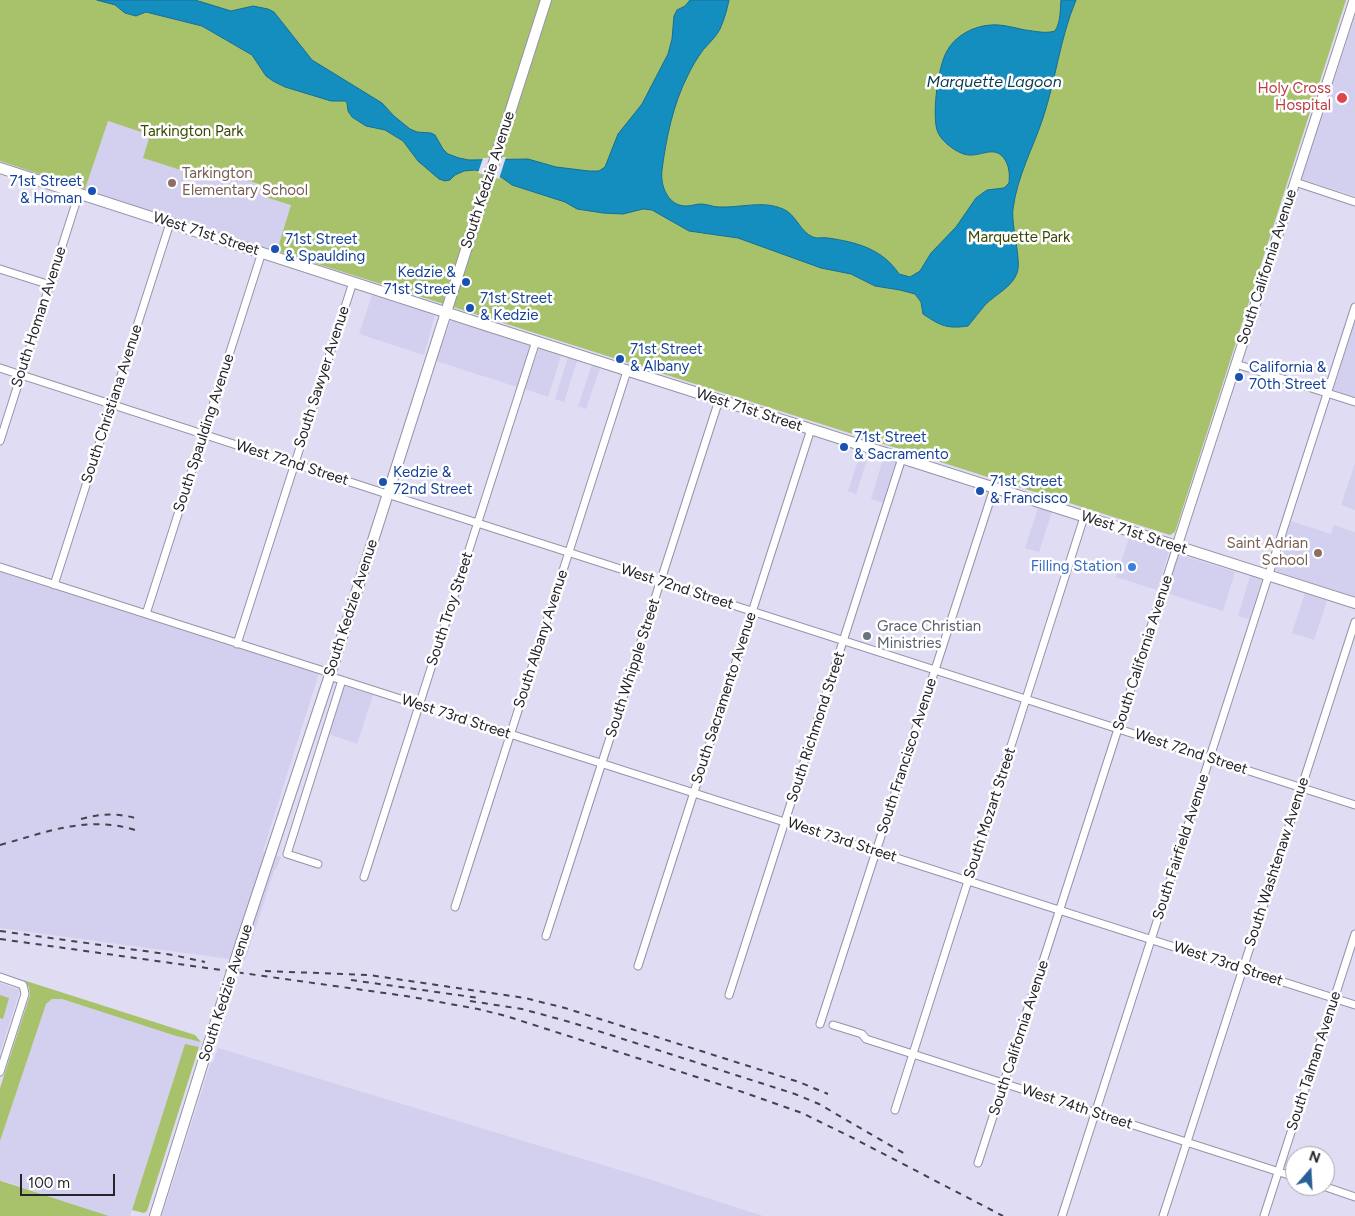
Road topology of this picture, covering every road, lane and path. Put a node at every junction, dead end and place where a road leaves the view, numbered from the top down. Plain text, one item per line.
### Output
1 (546, 0) edge
2 (1354, 1) edge
3 (0, 168) edge
4 (1295, 182) junction
5 (79, 193) junction
6 (1355, 202) edge
7 (170, 223) junction
8 (262, 252) junction
9 (0, 269) edge
10 (353, 282) junction
11 (50, 285) junction
12 (1355, 307) edge
13 (445, 312) junction
14 (536, 342) junction
15 (1236, 364) junction
16 (0, 368) edge
17 (627, 371) junction
18 (21, 375) junction
19 (1327, 393) junction
20 (719, 400) junction
21 (1355, 402) edge
22 (112, 405) junction
23 (811, 429) junction
24 (203, 435) junction
25 (0, 441) edge
26 (902, 458) junction
27 (294, 464) junction
28 (994, 488) junction
29 (387, 494) junction
30 (1084, 517) junction
31 (478, 524) junction
32 (1177, 546) junction
33 (568, 553) junction
34 (0, 567) edge
35 (1268, 576) junction
36 (661, 582) junction
37 (54, 585) junction
38 (1355, 603) edge
39 (752, 611) junction
40 (146, 614) junction
41 (1355, 622) edge
42 (843, 640) junction
43 (237, 644) junction
44 (935, 670) junction
45 (330, 675) junction
46 (342, 680) junction
47 (1026, 699) junction
48 (419, 705) junction
49 (1118, 729) junction
50 (510, 734) junction
51 (1209, 758) junction
52 (602, 764) junction
53 (1301, 787) junction
54 (694, 793) junction
55 (1355, 805) edge
56 (785, 822) junction
57 (877, 852) junction
58 (318, 864) dead end
59 (364, 877) dead end
60 (968, 881) junction
61 (455, 907) dead end
62 (1060, 910) junction
63 (1355, 934) edge
64 (546, 936) dead end
65 (1151, 939) junction
66 (638, 966) dead end
67 (1243, 969) junction
68 (0, 978) edge
69 (729, 995) dead end
70 (1334, 998) junction
71 (1355, 1005) edge
72 (820, 1024) dead end
73 (833, 1025) dead end
74 (912, 1054) junction
75 (0, 1072) edge
76 (1004, 1084) junction
77 (895, 1110) dead end
78 (1095, 1113) junction
79 (1187, 1142) junction
80 (978, 1163) dead end
81 (1278, 1172) junction
82 (1285, 1174) edge
83 (1335, 1190) edge
84 (1355, 1197) edge
85 (154, 1216) edge
86 (1062, 1216) edge
87 (1163, 1216) edge
88 (1264, 1216) edge

1 - 13 main road, South Kedzie Avenue
2 - 4 street, South California Avenue
3 - 5 main road, West 71st Street
4 - 6 street
4 - 15 street, South California Avenue
5 - 7 main road, West 71st Street
5 - 11 street, South Homan Avenue
7 - 8 main road, West 71st Street
7 - 22 street, South Christiana Avenue
8 - 10 main road, West 71st Street
8 - 24 street, South Spaulding Avenue
9 - 11 street
10 - 13 main road, West 71st Street
10 - 27 street, South Sawyer Avenue
11 - 18 street, South Homan Avenue
12 - 19 street, South Fairfield Avenue
13 - 14 main road, West 71st Street
13 - 29 main road, South Kedzie Avenue
14 - 17 main road, West 71st Street
14 - 31 street, South Troy Street
15 - 19 street
15 - 32 street, South California Avenue
16 - 18 street, West 72nd Street
17 - 20 main road, West 71st Street
17 - 33 street, South Albany Avenue
18 - 22 street, West 72nd Street
18 - 25 street, South Homan Avenue
19 - 21 street
19 - 35 street, South Fairfield Avenue
20 - 23 main road, West 71st Street
20 - 36 street, South Whipple Street
22 - 24 street, West 72nd Street
22 - 37 street, South Christiana Avenue
23 - 26 main road, West 71st Street
23 - 39 street, South Sacramento Avenue
24 - 27 street, West 72nd Street
24 - 40 street, South Spaulding Avenue
26 - 28 main road, West 71st Street
26 - 42 street, South Richmond Street
27 - 29 street, West 72nd Street
27 - 43 street, South Sawyer Avenue
28 - 30 main road, West 71st Street
28 - 44 street, South Francisco Avenue
29 - 31 street, West 72nd Street
29 - 45 main road, South Kedzie Avenue
30 - 32 main road, West 71st Street
30 - 47 street, South Mozart Street
31 - 33 street, West 72nd Street
31 - 48 street, South Troy Street
32 - 35 main road, West 71st Street
32 - 49 street, South California Avenue
33 - 36 street, West 72nd Street
33 - 50 street, South Albany Avenue
34 - 37 street, West 73rd Street
35 - 38 main road, West 71st Street
35 - 51 street, South Fairfield Avenue
36 - 39 street, West 72nd Street
36 - 52 street, South Whipple Street
37 - 40 street, West 73rd Street
39 - 42 street, West 72nd Street
39 - 54 street, South Sacramento Avenue
40 - 43 street, West 73rd Street
41 - 53 street, South Washtenaw Avenue
42 - 44 street, West 72nd Street
42 - 56 street, South Richmond Street
43 - 45 street, West 73rd Street
44 - 47 street, West 72nd Street
44 - 57 street, South Francisco Avenue
45 - 46 street, West 73rd Street
45 - 85 main road, South Kedzie Avenue, bridge
46 - 48 street, West 73rd Street
46 - 58 street, South Kedzie Avenue
47 - 49 street, West 72nd Street
47 - 60 street, South Mozart Street
48 - 50 street, West 73rd Street
48 - 59 street, South Troy Street
49 - 51 street, West 72nd Street
49 - 62 street, South California Avenue
50 - 52 street, West 73rd Street
50 - 61 street, South Albany Avenue
51 - 53 street, West 72nd Street
51 - 65 street, South Fairfield Avenue
52 - 54 street, West 73rd Street
52 - 64 street, South Whipple Street
53 - 55 street, West 72nd Street
53 - 67 street, South Washtenaw Avenue
54 - 56 street, West 73rd Street
54 - 66 street, South Sacramento Avenue
56 - 57 street, West 73rd Street
56 - 69 street, South Richmond Street
57 - 60 street, West 73rd Street
57 - 72 street, South Francisco Avenue
60 - 62 street, West 73rd Street
60 - 74 street, South Mozart Street
62 - 65 street, West 73rd Street
62 - 76 street, South California Avenue
63 - 70 street, South Talman Avenue
65 - 67 street, West 73rd Street
65 - 78 street, South Fairfield Avenue
67 - 70 street, West 73rd Street
67 - 79 street, South Washtenaw Avenue
68 - 75 street
70 - 71 street, West 73rd Street
70 - 81 street, South Talman Avenue
73 - 74 street, West 74th Street
74 - 76 street, West 74th Street
74 - 77 street, South Mozart Street
76 - 78 street, West 74th Street
76 - 80 street, South California Avenue
78 - 79 street, West 74th Street
78 - 86 street, South Fairfield Avenue
79 - 81 street, West 74th Street
79 - 87 street, South Washtenaw Avenue
81 - 82 street, West 74th Street
81 - 88 street, South Talman Avenue
83 - 84 street

